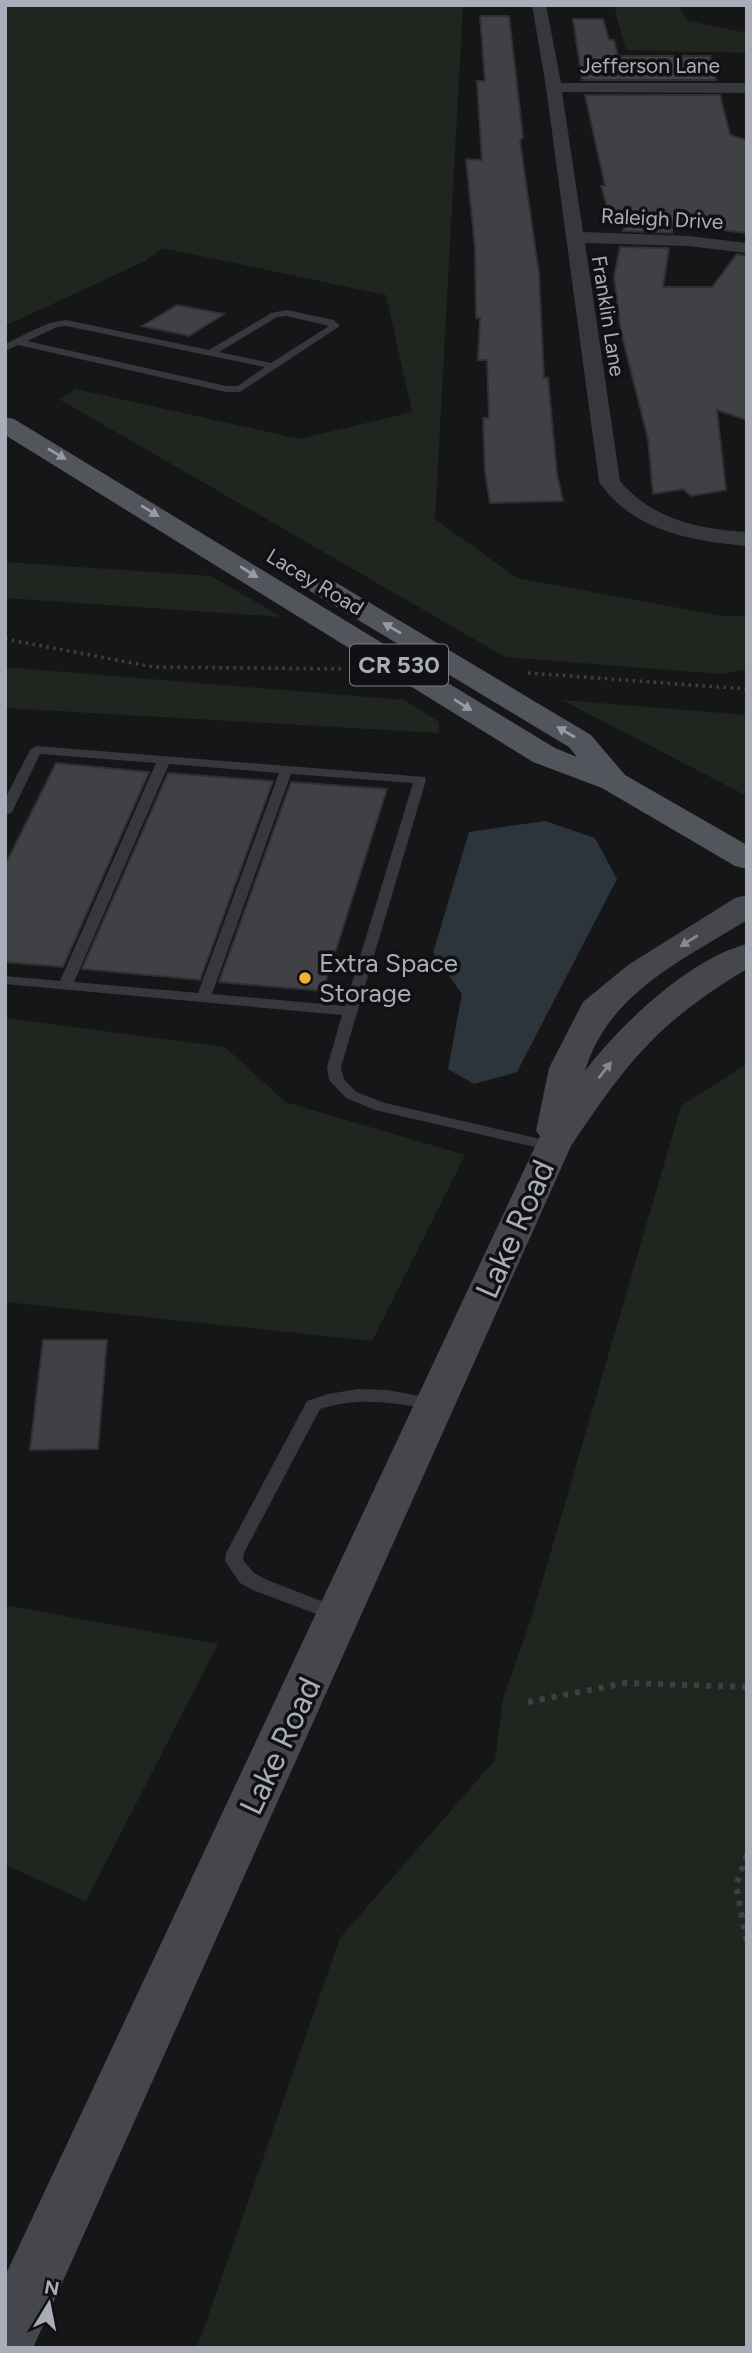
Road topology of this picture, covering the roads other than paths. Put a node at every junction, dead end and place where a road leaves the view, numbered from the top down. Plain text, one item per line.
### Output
1 (539, 5) edge
2 (554, 87) junction
3 (747, 88) edge
4 (573, 237) junction
5 (747, 248) edge
6 (17, 342) junction
7 (5, 348) edge
8 (211, 353) junction
9 (273, 366) junction
10 (5, 424) edge
11 (109, 485) junction
12 (168, 494) dead end
13 (191, 536) junction
14 (747, 540) edge
15 (272, 557) dead end
16 (296, 571) dead end
17 (164, 760) junction
18 (286, 770) junction
19 (613, 781) junction
20 (5, 812) edge
21 (747, 859) edge
22 (747, 905) edge
23 (747, 954) edge
24 (5, 980) edge
25 (65, 985) junction
26 (203, 998) junction
27 (350, 1011) junction
28 (552, 1146) junction
29 (436, 1405) junction
30 (340, 1615) junction
31 (5, 2343) edge

1 - 2 street, Franklin Lane
2 - 3 street, Jefferson Lane
2 - 4 street, Franklin Lane
4 - 5 street, Raleigh Drive
4 - 14 street, Franklin Lane
6 - 7 lane
6 - 8 lane
6 - 9 lane
8 - 9 lane
8 - 9 lane
10 -> 11 main road, Lacey Road / CR 530
11 - 12 main road
11 -> 13 main road, Lacey Road / CR 530
13 - 15 main road, Lacey Road
13 -> 19 main road, Lacey Road / CR 530
19 -> 16 main road, Lacey Road / CR 530
17 - 18 lane
17 - 20 lane
17 - 25 lane
18 - 26 lane
18 - 27 lane
19 - 21 main road, Lacey Road / CR 530
22 -> 28 street, Lake Road
28 -> 23 street, Lake Road
24 - 25 lane
25 - 26 lane
26 - 27 lane
27 - 28 lane
28 - 29 street, Lake Road
29 - 30 street, Lake Road
29 - 30 lane
30 - 31 street, Lake Road

